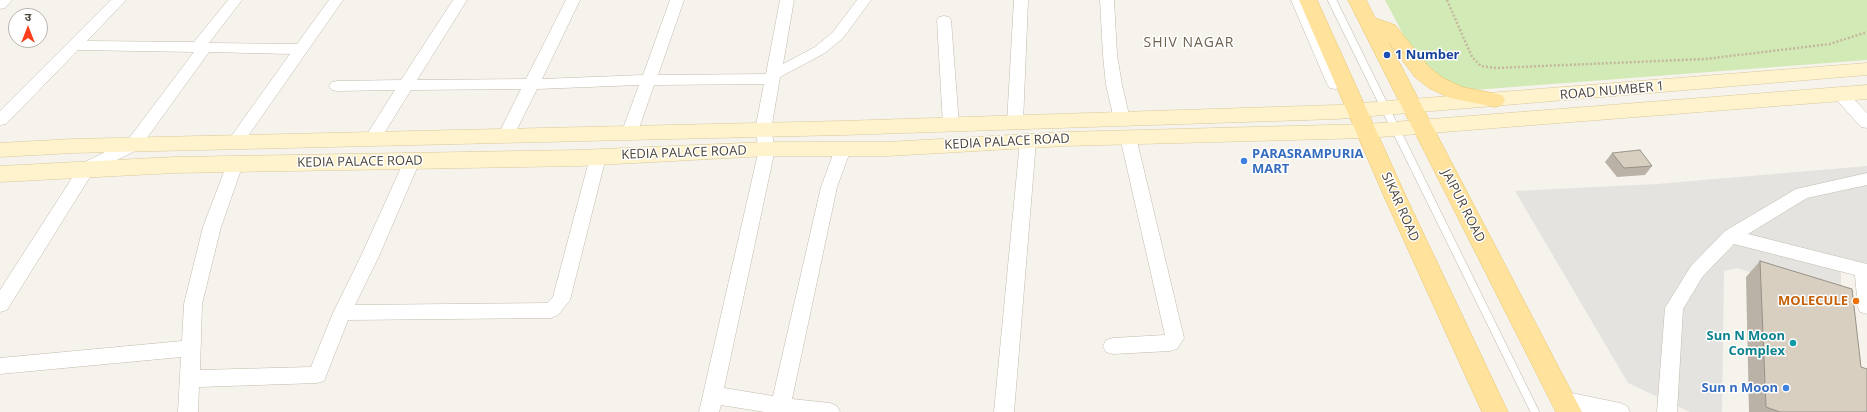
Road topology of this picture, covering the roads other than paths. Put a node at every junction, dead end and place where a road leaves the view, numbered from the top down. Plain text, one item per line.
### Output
1 (5, 0) edge
2 (119, 0) edge
3 (235, 0) edge
4 (336, 0) edge
5 (460, 0) edge
6 (573, 0) edge
7 (677, 0) edge
8 (787, 0) edge
9 (864, 0) edge
10 (1021, 0) edge
11 (1107, 0) edge
12 (1298, 0) edge
13 (1308, 0) edge
14 (1332, 0) edge
15 (1357, 0) edge
16 (0, 5) edge
17 (944, 20) dead end
18 (1368, 22) junction
19 (75, 45) junction
20 (202, 47) junction
21 (301, 49) junction
22 (1867, 70) edge
23 (773, 77) junction
24 (648, 80) junction
25 (531, 84) junction
26 (337, 86) dead end
27 (406, 86) junction
28 (1867, 92) edge
29 (1840, 94) junction
30 (1495, 100) junction
31 (1413, 107) junction
32 (1386, 109) junction
33 (1353, 111) junction
34 (0, 120) edge
35 (1015, 123) junction
36 (1867, 124) edge
37 (951, 125) junction
38 (1125, 128) junction
39 (1422, 128) junction
40 (1397, 129) junction
41 (1367, 131) junction
42 (629, 134) junction
43 (506, 135) junction
44 (372, 139) junction
45 (765, 140) junction
46 (1028, 141) junction
47 (235, 142) junction
48 (133, 145) junction
49 (843, 149) junction
50 (0, 150) edge
51 (598, 157) junction
52 (412, 161) junction
53 (235, 164) junction
54 (87, 168) junction
55 (0, 174) edge
56 (1867, 179) edge
57 (1731, 236) junction
58 (1865, 270) edge
59 (0, 305) edge
60 (1867, 307) edge
61 (342, 313) junction
62 (1113, 346) dead end
63 (191, 348) junction
64 (0, 366) edge
65 (189, 379) junction
66 (711, 404) edge
67 (781, 406) junction
68 (1565, 406) edge
69 (188, 412) edge
70 (830, 412) edge
71 (1004, 412) edge
72 (1496, 412) edge
73 (1535, 412) edge
74 (1620, 412) edge
75 (1667, 412) edge

1 - 16 street
2 - 19 street
3 - 20 street
4 - 21 street
5 - 27 street
6 - 25 street
7 - 24 street
8 - 23 street
9 - 23 street
10 - 35 street
11 - 38 street
12 - 33 street
13 - 33 main road, SIKAR ROAD
14 - 32 lane
15 - 18 main road, JAIPUR ROAD
17 - 37 street
18 - 30 main road
18 - 31 main road, JAIPUR ROAD
19 - 20 street
19 - 34 street
20 - 21 street
20 - 48 street
21 - 47 street
22 - 30 street, ROAD NUMBER 1
23 - 24 street
23 - 45 street
24 - 25 street
24 - 42 street
25 - 27 street
25 - 43 street
26 - 27 street
27 - 44 street
28 - 29 street, ROAD NUMBER 1
29 - 36 street
29 - 39 street, ROAD NUMBER 1
30 - 31 street, ROAD NUMBER 1
31 - 32 street, ROAD NUMBER 1
31 - 39 main road, JAIPUR ROAD
32 - 33 street, ROAD NUMBER 1
32 - 40 lane
33 - 38 street, KEDIA PALACE ROAD
33 - 41 main road, SIKAR ROAD
35 - 37 street, KEDIA PALACE ROAD
35 - 38 street, KEDIA PALACE ROAD
37 - 45 street, KEDIA PALACE ROAD
38 - 41 street, KEDIA PALACE ROAD
38 - 46 street, KEDIA PALACE ROAD
38 - 62 street
39 - 40 street, ROAD NUMBER 1
39 - 68 main road, JAIPUR ROAD
40 - 41 street, ROAD NUMBER 1
40 - 73 lane
41 - 72 main road, SIKAR ROAD
42 - 43 street, KEDIA PALACE ROAD
42 - 45 street, KEDIA PALACE ROAD
43 - 44 street, KEDIA PALACE ROAD
44 - 47 street, KEDIA PALACE ROAD
45 - 49 street, KEDIA PALACE ROAD
45 - 51 street, KEDIA PALACE ROAD
45 - 66 street
46 - 49 street, KEDIA PALACE ROAD
46 - 71 street
47 - 48 street, KEDIA PALACE ROAD
48 - 50 street, KEDIA PALACE ROAD
48 - 54 street
49 - 67 street
51 - 52 street, KEDIA PALACE ROAD
51 - 61 street
52 - 53 street, KEDIA PALACE ROAD
52 - 61 street
53 - 54 street, KEDIA PALACE ROAD
53 - 63 street
54 - 55 street, KEDIA PALACE ROAD
54 - 59 street
56 - 57 street
57 - 58 street
57 - 75 street
58 - 60 street
61 - 65 street
63 - 64 street
63 - 65 street
65 - 69 street
66 - 67 street
67 - 70 street
68 - 74 street

